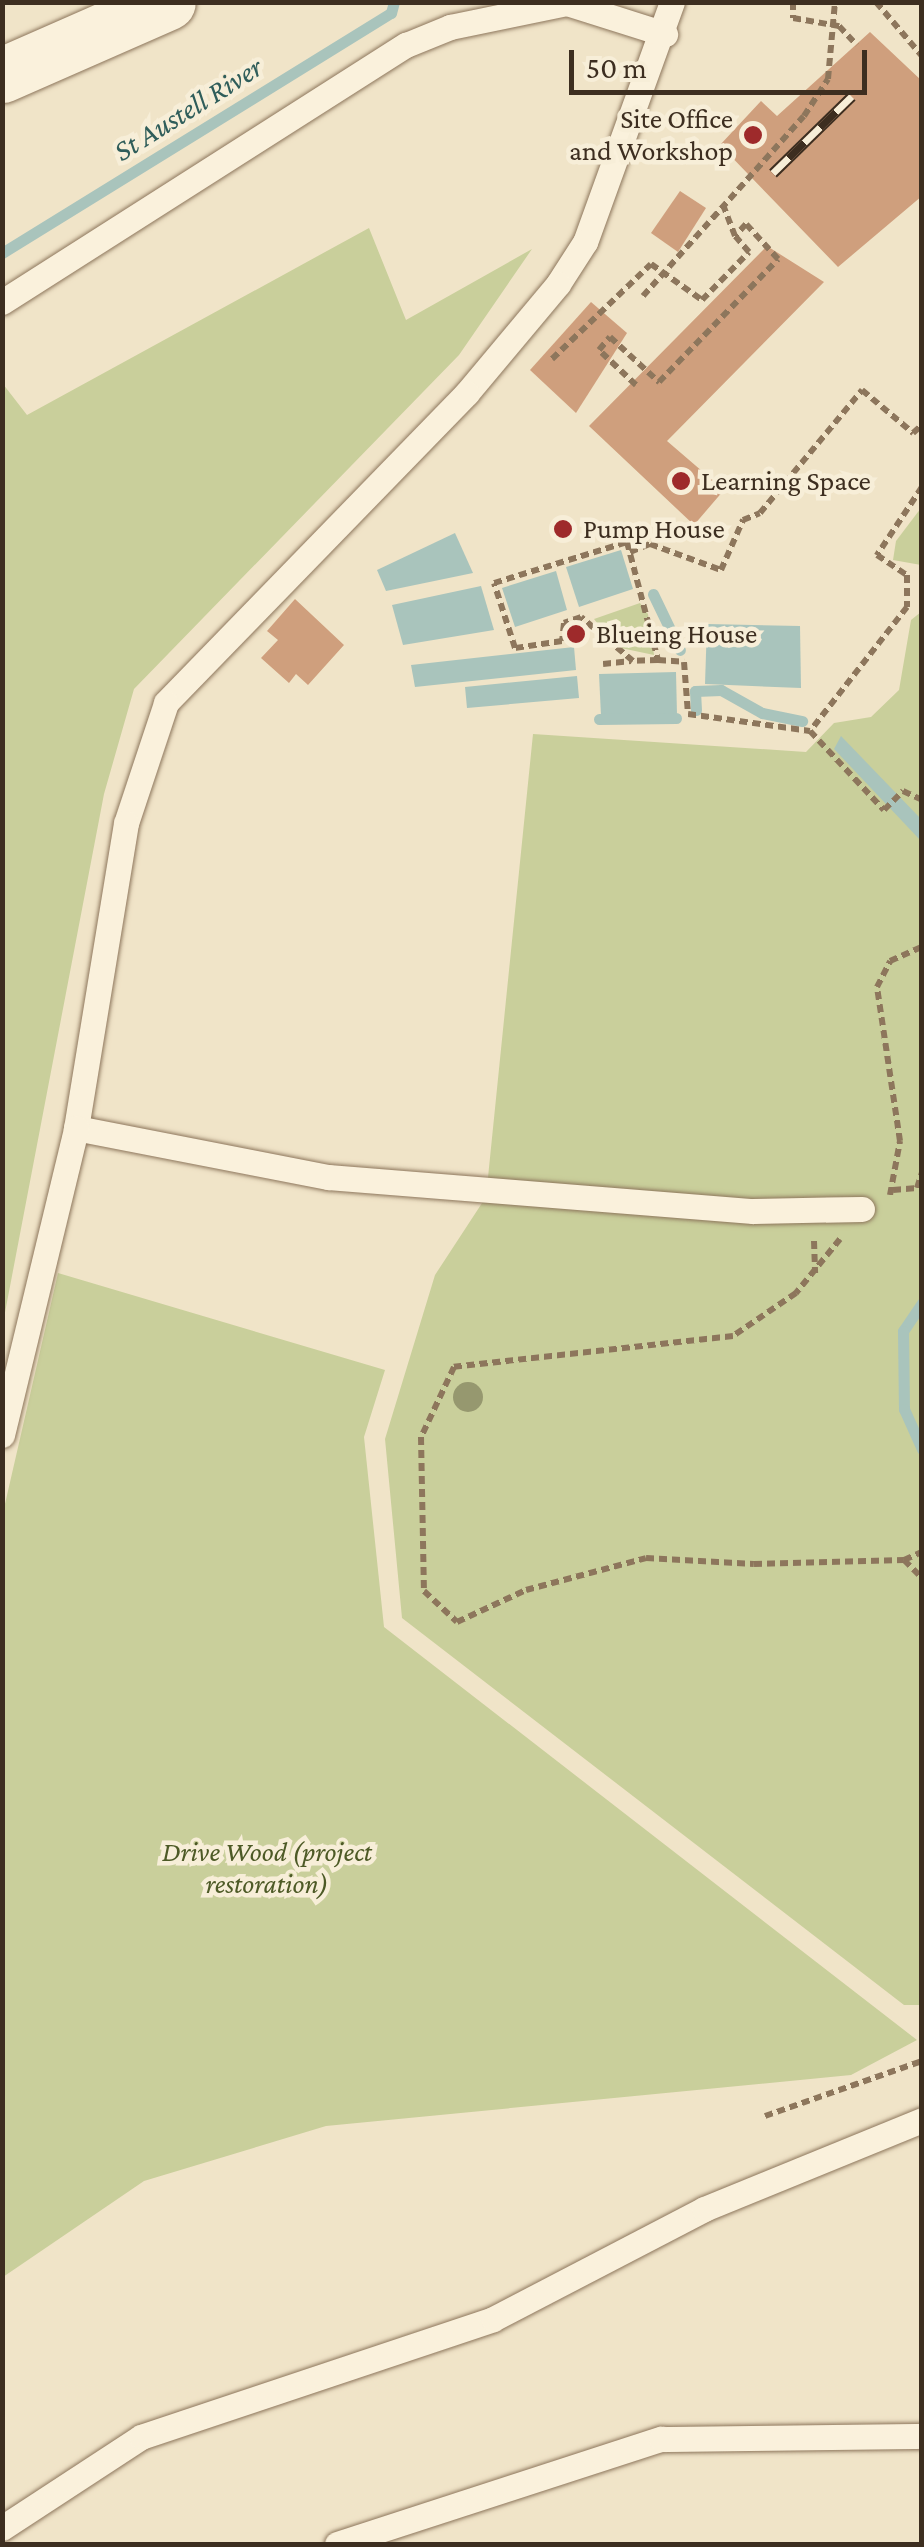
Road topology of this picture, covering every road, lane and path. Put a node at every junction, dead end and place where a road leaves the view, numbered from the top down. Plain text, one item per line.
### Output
1 (168, 2) edge
2 (672, 2) edge
3 (793, 2) edge
4 (835, 2) edge
5 (876, 2) edge
6 (839, 26) junction
7 (665, 34) junction
8 (858, 45) dead end
9 (922, 56) edge
10 (2, 75) edge
11 (723, 204) junction
12 (735, 236) junction
13 (671, 274) junction
14 (643, 296) dead end
15 (2, 302) edge
16 (552, 360) dead end
17 (636, 385) dead end
18 (922, 425) edge
19 (922, 487) edge
20 (630, 552) junction
21 (658, 660) junction
22 (632, 661) junction
23 (602, 664) dead end
24 (810, 731) junction
25 (922, 800) edge
26 (922, 948) edge
27 (76, 1128) junction
28 (922, 1174) edge
29 (893, 1190) junction
30 (862, 1208) junction
31 (2, 1435) edge
32 (922, 1552) edge
33 (904, 1560) junction
34 (922, 1578) edge
35 (922, 2061) edge
36 (765, 2116) dead end
37 (922, 2120) edge
38 (922, 2436) edge
39 (2, 2528) edge
40 (338, 2544) edge

1 - 10 main road
2 - 7 lane
3 - 6 path
4 - 6 path
5 - 9 path
6 - 8 path
6 - 11 path
7 - 15 lane
7 - 27 lane
11 - 12 path
11 - 13 path
12 - 13 path
12 - 17 path
13 - 14 path
13 - 16 path
18 - 20 path
19 - 24 path
20 - 21 path
20 - 22 path
21 - 22 path
21 - 24 path
22 - 23 path
24 - 25 path
26 - 29 path
27 - 30 lane
27 - 31 lane
28 - 29 path
29 - 30 path
30 - 33 path
32 - 33 path
33 - 34 path
35 - 36 path
37 - 39 lane
38 - 40 lane

